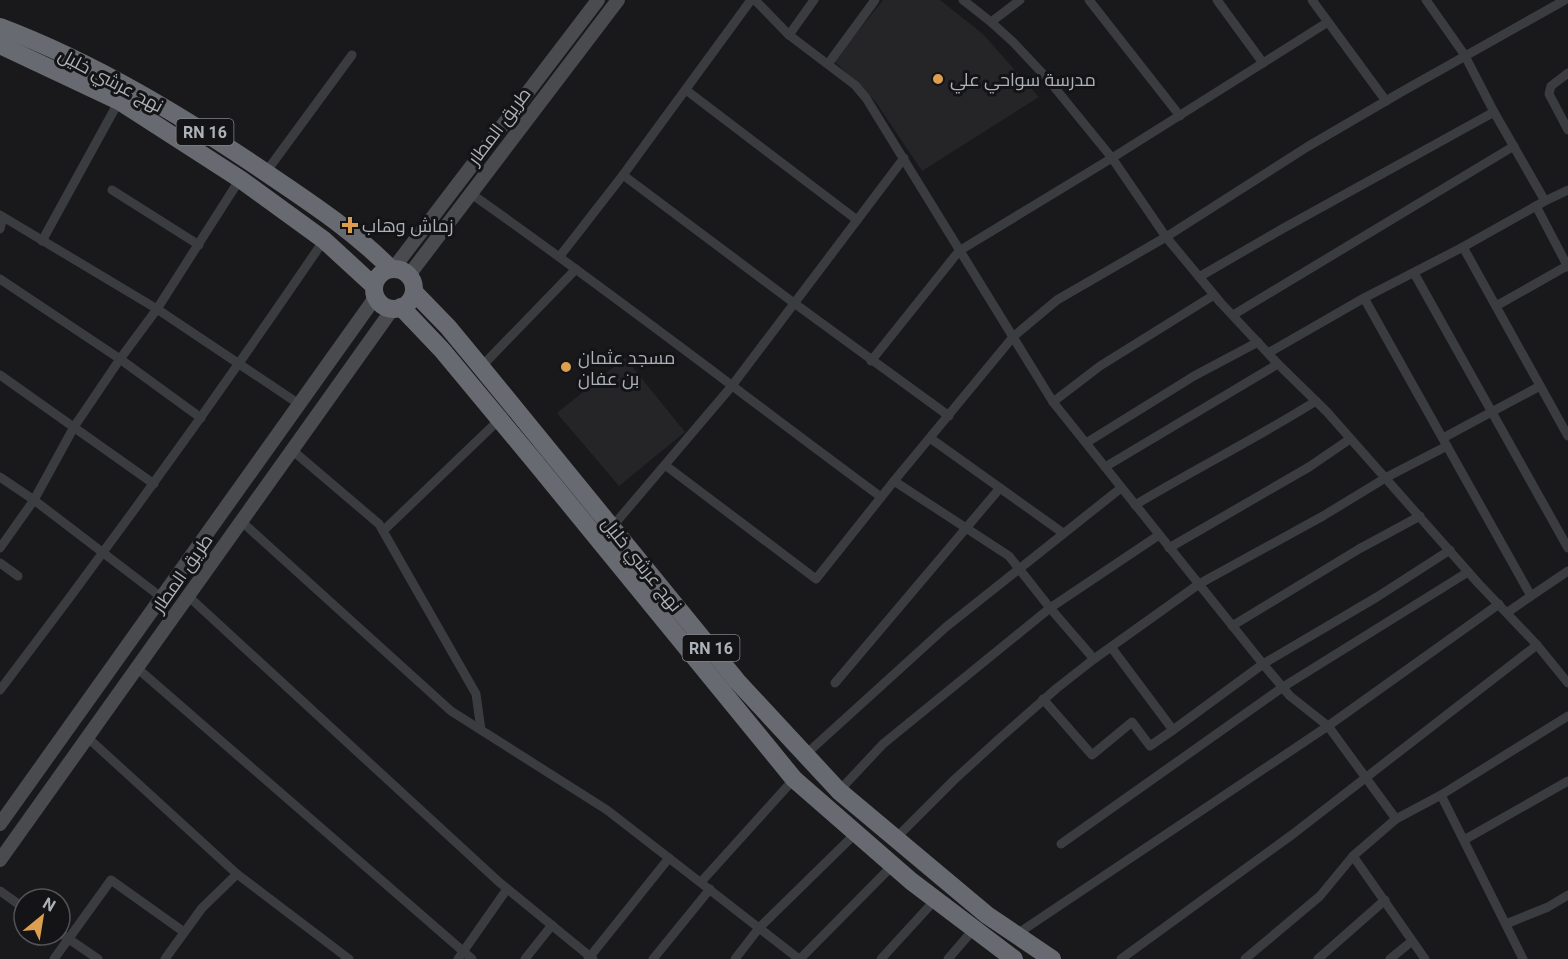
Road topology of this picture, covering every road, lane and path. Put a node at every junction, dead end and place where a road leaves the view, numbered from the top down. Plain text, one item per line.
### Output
1 (598, 0) edge
2 (618, 0) edge
3 (753, 0) edge
4 (814, 0) edge
5 (875, 0) edge
6 (963, 0) edge
7 (1020, 0) edge
8 (1089, 0) edge
9 (1217, 0) edge
10 (1312, 0) edge
11 (1426, 0) edge
12 (1557, 2) edge
13 (1568, 12) edge
14 (991, 22) junction
15 (1328, 22) junction
16 (0, 27) edge
17 (789, 36) junction
18 (0, 45) edge
19 (1464, 54) junction
20 (352, 55) dead end
21 (1263, 63) junction
22 (828, 64) junction
23 (1568, 73) edge
24 (686, 90) junction
25 (119, 101) junction
26 (1386, 101) junction
27 (1494, 112) junction
28 (1180, 116) junction
29 (1568, 129) edge
30 (1514, 146) junction
31 (904, 158) junction
32 (1112, 158) junction
33 (266, 172) junction
34 (623, 175) junction
35 (240, 179) junction
36 (457, 184) junction
37 (112, 190) dead end
38 (1568, 190) edge
39 (470, 193) junction
40 (1545, 201) junction
41 (1536, 206) junction
42 (1, 216) edge
43 (857, 220) junction
44 (0, 229) edge
45 (1166, 237) junction
46 (324, 240) junction
47 (42, 241) junction
48 (199, 245) junction
49 (1463, 247) junction
50 (959, 251) junction
51 (560, 256) junction
52 (1568, 267) edge
53 (576, 269) junction
54 (1413, 273) junction
55 (402, 276) junction
56 (1199, 278) junction
57 (0, 279) edge
58 (375, 290) junction
59 (1214, 295) junction
60 (1364, 298) junction
61 (794, 303) junction
62 (1496, 306) junction
63 (399, 308) junction
64 (157, 309) junction
65 (1233, 315) junction
66 (1013, 337) junction
67 (1258, 342) junction
68 (1268, 353) junction
69 (120, 359) junction
70 (871, 361) junction
71 (240, 364) junction
72 (1278, 364) junction
73 (481, 367) junction
74 (0, 375) edge
75 (1540, 386) junction
76 (731, 387) junction
77 (1316, 401) junction
78 (1053, 402) junction
79 (299, 404) junction
80 (1492, 413) junction
81 (949, 416) junction
82 (201, 418) junction
83 (500, 419) junction
84 (74, 427) junction
85 (1568, 436) edge
86 (930, 438) junction
87 (1350, 440) junction
88 (1445, 442) junction
89 (1086, 443) junction
90 (292, 450) junction
91 (664, 465) junction
92 (1105, 466) junction
93 (0, 477) edge
94 (1387, 477) junction
95 (894, 481) junction
96 (154, 484) junction
97 (1000, 488) junction
98 (1121, 488) junction
99 (880, 497) junction
100 (34, 500) junction
101 (1135, 505) junction
102 (1420, 516) junction
103 (241, 521) junction
104 (612, 527) junction
105 (966, 528) junction
106 (383, 531) junction
107 (1063, 533) junction
108 (1159, 535) junction
109 (0, 548) edge
110 (1169, 548) junction
111 (1568, 548) edge
112 (1450, 550) junction
113 (104, 553) junction
114 (0, 563) edge
115 (1019, 568) junction
116 (1568, 571) edge
117 (1468, 572) junction
118 (18, 576) dead end
119 (1199, 584) junction
120 (188, 596) junction
121 (1532, 596) junction
122 (161, 597) junction
123 (1498, 604) junction
124 (1050, 608) junction
125 (1508, 612) junction
126 (1232, 626) junction
127 (1537, 645) junction
128 (1111, 647) junction
129 (1094, 659) junction
130 (1263, 664) junction
131 (137, 668) junction
132 (835, 683) dead end
133 (1568, 683) edge
134 (1283, 687) junction
135 (0, 690) edge
136 (1043, 699) junction
137 (1568, 716) edge
138 (1328, 726) junction
139 (481, 730) junction
140 (1173, 730) junction
141 (87, 737) junction
142 (805, 755) junction
143 (1366, 778) junction
144 (794, 779) junction
145 (1568, 781) edge
146 (839, 791) junction
147 (1441, 795) junction
148 (1396, 819) junction
149 (0, 824) edge
150 (856, 833) junction
151 (895, 839) junction
152 (1464, 840) junction
153 (1061, 844) dead end
154 (1353, 856) junction
155 (669, 858) junction
156 (0, 860) edge
157 (893, 865) junction
158 (237, 874) junction
159 (701, 882) junction
160 (507, 889) junction
161 (710, 890) junction
162 (1568, 895) edge
163 (935, 900) junction
164 (1385, 900) junction
165 (1506, 924) junction
166 (552, 925) junction
167 (759, 928) junction
168 (973, 930) junction
169 (184, 932) junction
170 (1017, 934) junction
171 (72, 935) edge
172 (72, 941) edge
173 (1412, 941) junction
174 (465, 957) edge
175 (591, 958) edge
176 (1010, 958) edge
177 (98, 959) edge
178 (165, 959) edge
179 (349, 959) edge
180 (525, 959) edge
181 (653, 959) edge
182 (735, 959) edge
183 (799, 959) edge
184 (881, 959) edge
185 (948, 959) edge
186 (1052, 959) edge
187 (1121, 959) edge
188 (1245, 959) edge
189 (1318, 959) edge
190 (1390, 959) edge
191 (1425, 959) edge
192 (1523, 959) edge

1 - 36 main road, طريق المطار
2 - 39 main road, طريق المطار
3 - 17 street
3 - 24 street
4 - 17 street
5 - 22 street
6 - 14 street
7 - 14 street
8 - 28 street
9 - 21 street
10 - 15 street
11 - 19 street
12 - 13 street
12 - 19 street
14 - 32 street
15 - 21 street
15 - 26 street
16 - 33 highway, نهج عرشي خليل / RN 16
17 - 22 street
18 - 25 highway, نهج عرشي خليل / RN 16
19 - 26 street
19 - 27 street
20 - 33 street
21 - 28 street
22 - 31 street
23 - 29 street
24 - 34 street
24 - 43 street
25 - 35 highway, نهج عرشي خليل / RN 16
25 - 47 street
26 - 45 street
27 - 30 street
27 - 56 street
28 - 32 street
30 - 40 street
30 - 65 street
31 - 43 street
31 - 50 street
32 - 45 street
32 - 50 street
33 - 55 highway, نهج عرشي خليل / RN 16
34 - 51 street
34 - 61 street
35 - 46 highway, نهج عرشي خليل / RN 16
35 - 48 street
36 - 39 main road
36 - 55 main road, طريق المطار
37 - 48 street
38 - 40 street
39 - 51 street
39 - 55 main road, طريق المطار
40 - 41 street
41 - 49 street
41 - 52 street
42 - 44 street
42 - 47 street
43 - 61 street
45 - 56 street
45 - 66 street
46 - 58 highway, نهج عرشي خليل / RN 16
46 - 71 street
47 - 64 street
48 - 64 street
49 - 54 street
49 - 62 street
50 - 66 street
50 - 70 street
51 - 53 street
52 - 62 street
53 - 73 street
53 - 76 street
54 - 60 street
54 - 80 street
55 - 58 highway
55 - 63 highway
55 - 73 highway, نهج عرشي خليل / RN 16
56 - 59 street
57 - 69 street
58 - 63 highway
58 - 79 main road, طريق المطار
59 - 65 street
59 - 78 street
60 - 68 street
60 - 88 street
61 - 70 street
61 - 76 street
62 - 75 street
63 - 83 highway, نهج عرشي خليل / RN 16
63 - 90 main road, طريق المطار
64 - 69 street
64 - 71 street
65 - 67 street
66 - 78 street
66 - 81 street
67 - 68 street
67 - 89 street
68 - 72 street
69 - 82 street
69 - 84 street
70 - 81 street
71 - 79 street
71 - 82 street
72 - 77 street
72 - 92 street
73 - 104 highway, نهج عرشي خليل / RN 16
74 - 84 street
75 - 80 street
75 - 85 street
76 - 91 street
76 - 99 street
77 - 87 street
77 - 101 street
78 - 89 street
79 - 122 main road, طريق المطار
80 - 88 street
80 - 111 street
81 - 86 street
82 - 96 street
83 - 106 street
83 - 144 highway, نهج عرشي خليل / RN 16
84 - 96 street
84 - 100 street
86 - 95 street
86 - 97 street
87 - 94 street
87 - 110 street
88 - 94 street
88 - 121 street
89 - 92 street
90 - 103 main road, طريق المطار
90 - 106 street
91 - 99 street
91 - 104 street
92 - 98 street
93 - 100 street
94 - 102 street
94 - 119 street
95 - 99 street
95 - 105 street
96 - 113 street
97 - 105 street
97 - 107 street
98 - 101 street
98 - 107 street
100 - 109 street
100 - 113 street
101 - 108 street
102 - 112 street
102 - 126 street
103 - 120 main road, طريق المطار
103 - 139 street
104 - 142 highway, نهج عرشي خليل / RN 16
105 - 115 street
105 - 132 street
106 - 139 street
107 - 115 street
108 - 110 street
108 - 124 street
110 - 119 street
112 - 117 street
112 - 130 street
113 - 122 street
113 - 135 street
114 - 118 street
115 - 124 street
115 - 142 street
116 - 121 street
117 - 123 street
117 - 134 street
119 - 126 street
119 - 128 street
120 - 131 main road, طريق المطار
120 - 160 street
121 - 125 street
122 - 149 main road, طريق المطار
123 - 125 street
123 - 138 street
124 - 129 street
124 - 146 street
125 - 127 street
126 - 130 street
127 - 133 street
127 - 143 street
128 - 129 street
128 - 140 street
129 - 136 street
130 - 134 street
130 - 140 street
131 - 141 main road, طريق المطار
131 - 174 street
134 - 138 street
134 - 153 street
136 - 140 street
136 - 151 street
137 - 147 street
138 - 143 street
138 - 170 street
139 - 155 street
141 - 156 main road, طريق المطار
141 - 158 street
142 - 146 highway, نهج عرشي خليل / RN 16
143 - 148 street
143 - 187 street
144 - 150 highway, نهج عرشي خليل / RN 16
144 - 159 street
145 - 152 street
146 - 151 highway, نهج عرشي خليل / RN 16
147 - 148 street
147 - 152 street
148 - 154 street
150 - 157 highway, نهج عرشي خليل / RN 16
150 - 167 street
151 - 170 highway, نهج عرشي خليل / RN 16
152 - 165 street
154 - 164 street
154 - 188 street
155 - 159 street
155 - 175 street
157 - 163 highway, نهج عرشي خليل / RN 16
157 - 183 street
158 - 169 street
158 - 179 street
159 - 161 street
160 - 166 street
160 - 174 street
161 - 167 street
161 - 181 street
162 - 165 street
163 - 168 highway, نهج عرشي خليل / RN 16
163 - 184 street
164 - 173 street
164 - 189 street
165 - 192 street
166 - 175 street
166 - 180 street
167 - 182 street
167 - 183 street
168 - 176 highway, نهج عرشي خليل / RN 16
168 - 185 street
169 - 171 street
169 - 178 street
170 - 186 highway, نهج عرشي خليل / RN 16
172 - 177 street
173 - 190 street
173 - 191 street

